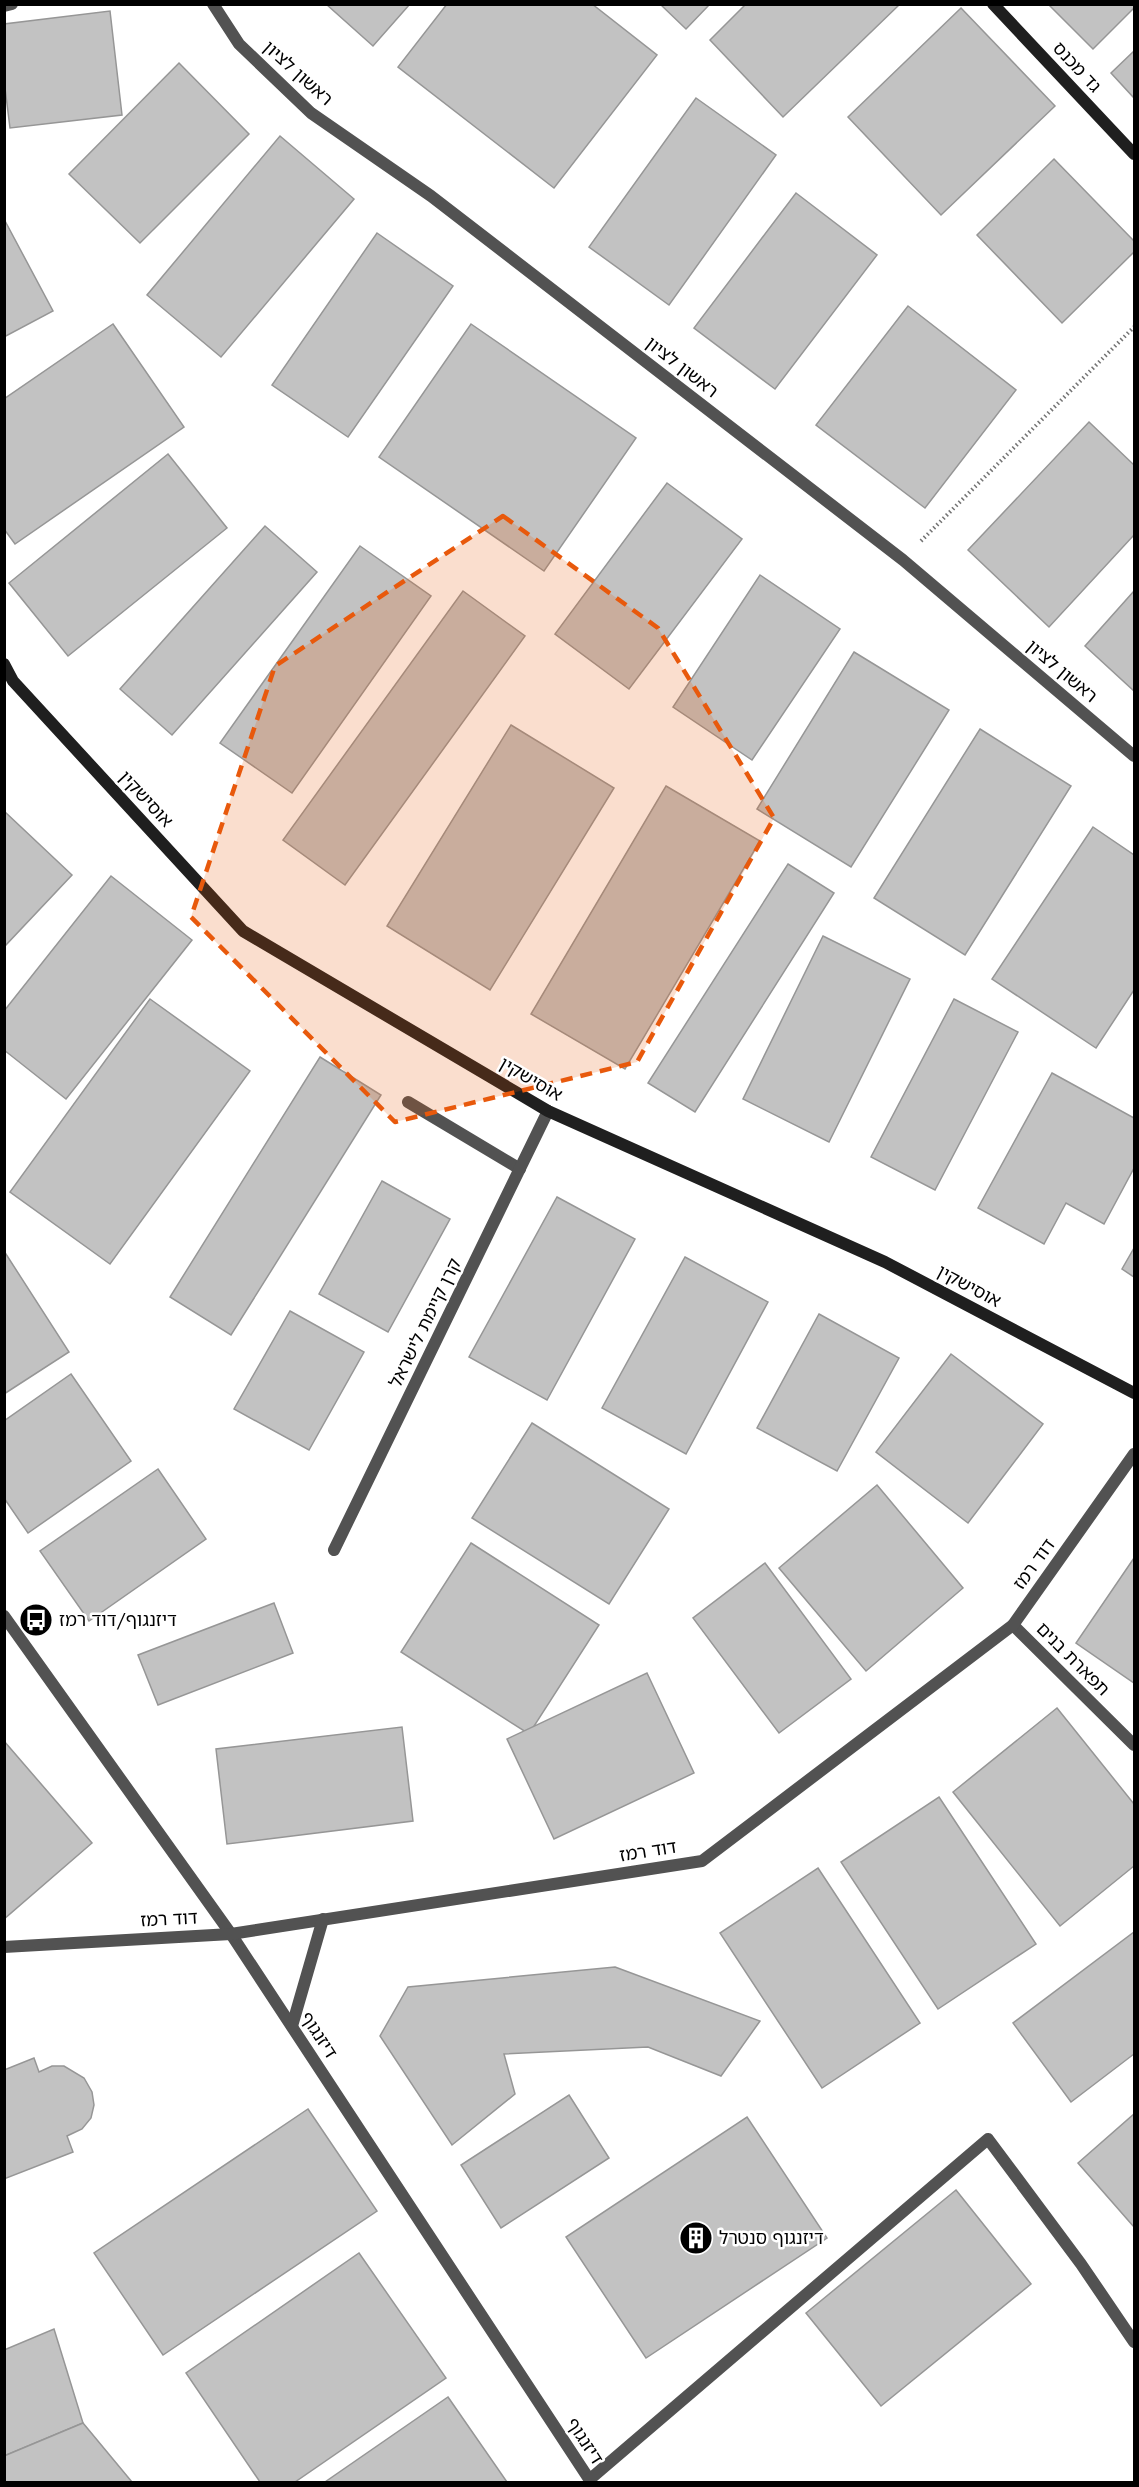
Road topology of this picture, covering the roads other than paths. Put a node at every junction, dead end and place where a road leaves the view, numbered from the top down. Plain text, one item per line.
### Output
1 (12, 4) edge
2 (213, 4) edge
3 (993, 4) edge
4 (4, 6) edge
5 (1134, 154) edge
6 (4, 664) edge
7 (1134, 756) edge
8 (408, 1102) dead end
9 (548, 1111) junction
10 (520, 1169) junction
11 (1134, 1393) edge
12 (1134, 1454) edge
13 (334, 1550) dead end
14 (4, 1616) edge
15 (1013, 1625) junction
16 (1134, 1745) edge
17 (322, 1919) junction
18 (231, 1934) junction
19 (4, 1947) edge
20 (291, 2026) junction
21 (1134, 2342) edge
22 (590, 2481) edge

1 - 4 street
2 - 7 street, ראשון לציון
3 - 5 street, גד מכנס
6 - 9 street, אוסישקין
8 - 10 street
9 - 10 street, קרן קיימת לישראל
9 - 11 street, אוסישקין
10 - 13 street, קרן קיימת לישראל
12 - 15 street, דוד רמז
14 - 18 street, דיזנגוף
15 - 16 street, תפארת בנים
15 - 17 street, דוד רמז
17 - 18 street, דוד רמז
17 - 20 street
18 - 19 street, דוד רמז
18 - 20 street, דיזנגוף
20 - 22 street, דיזנגוף
21 - 22 street

